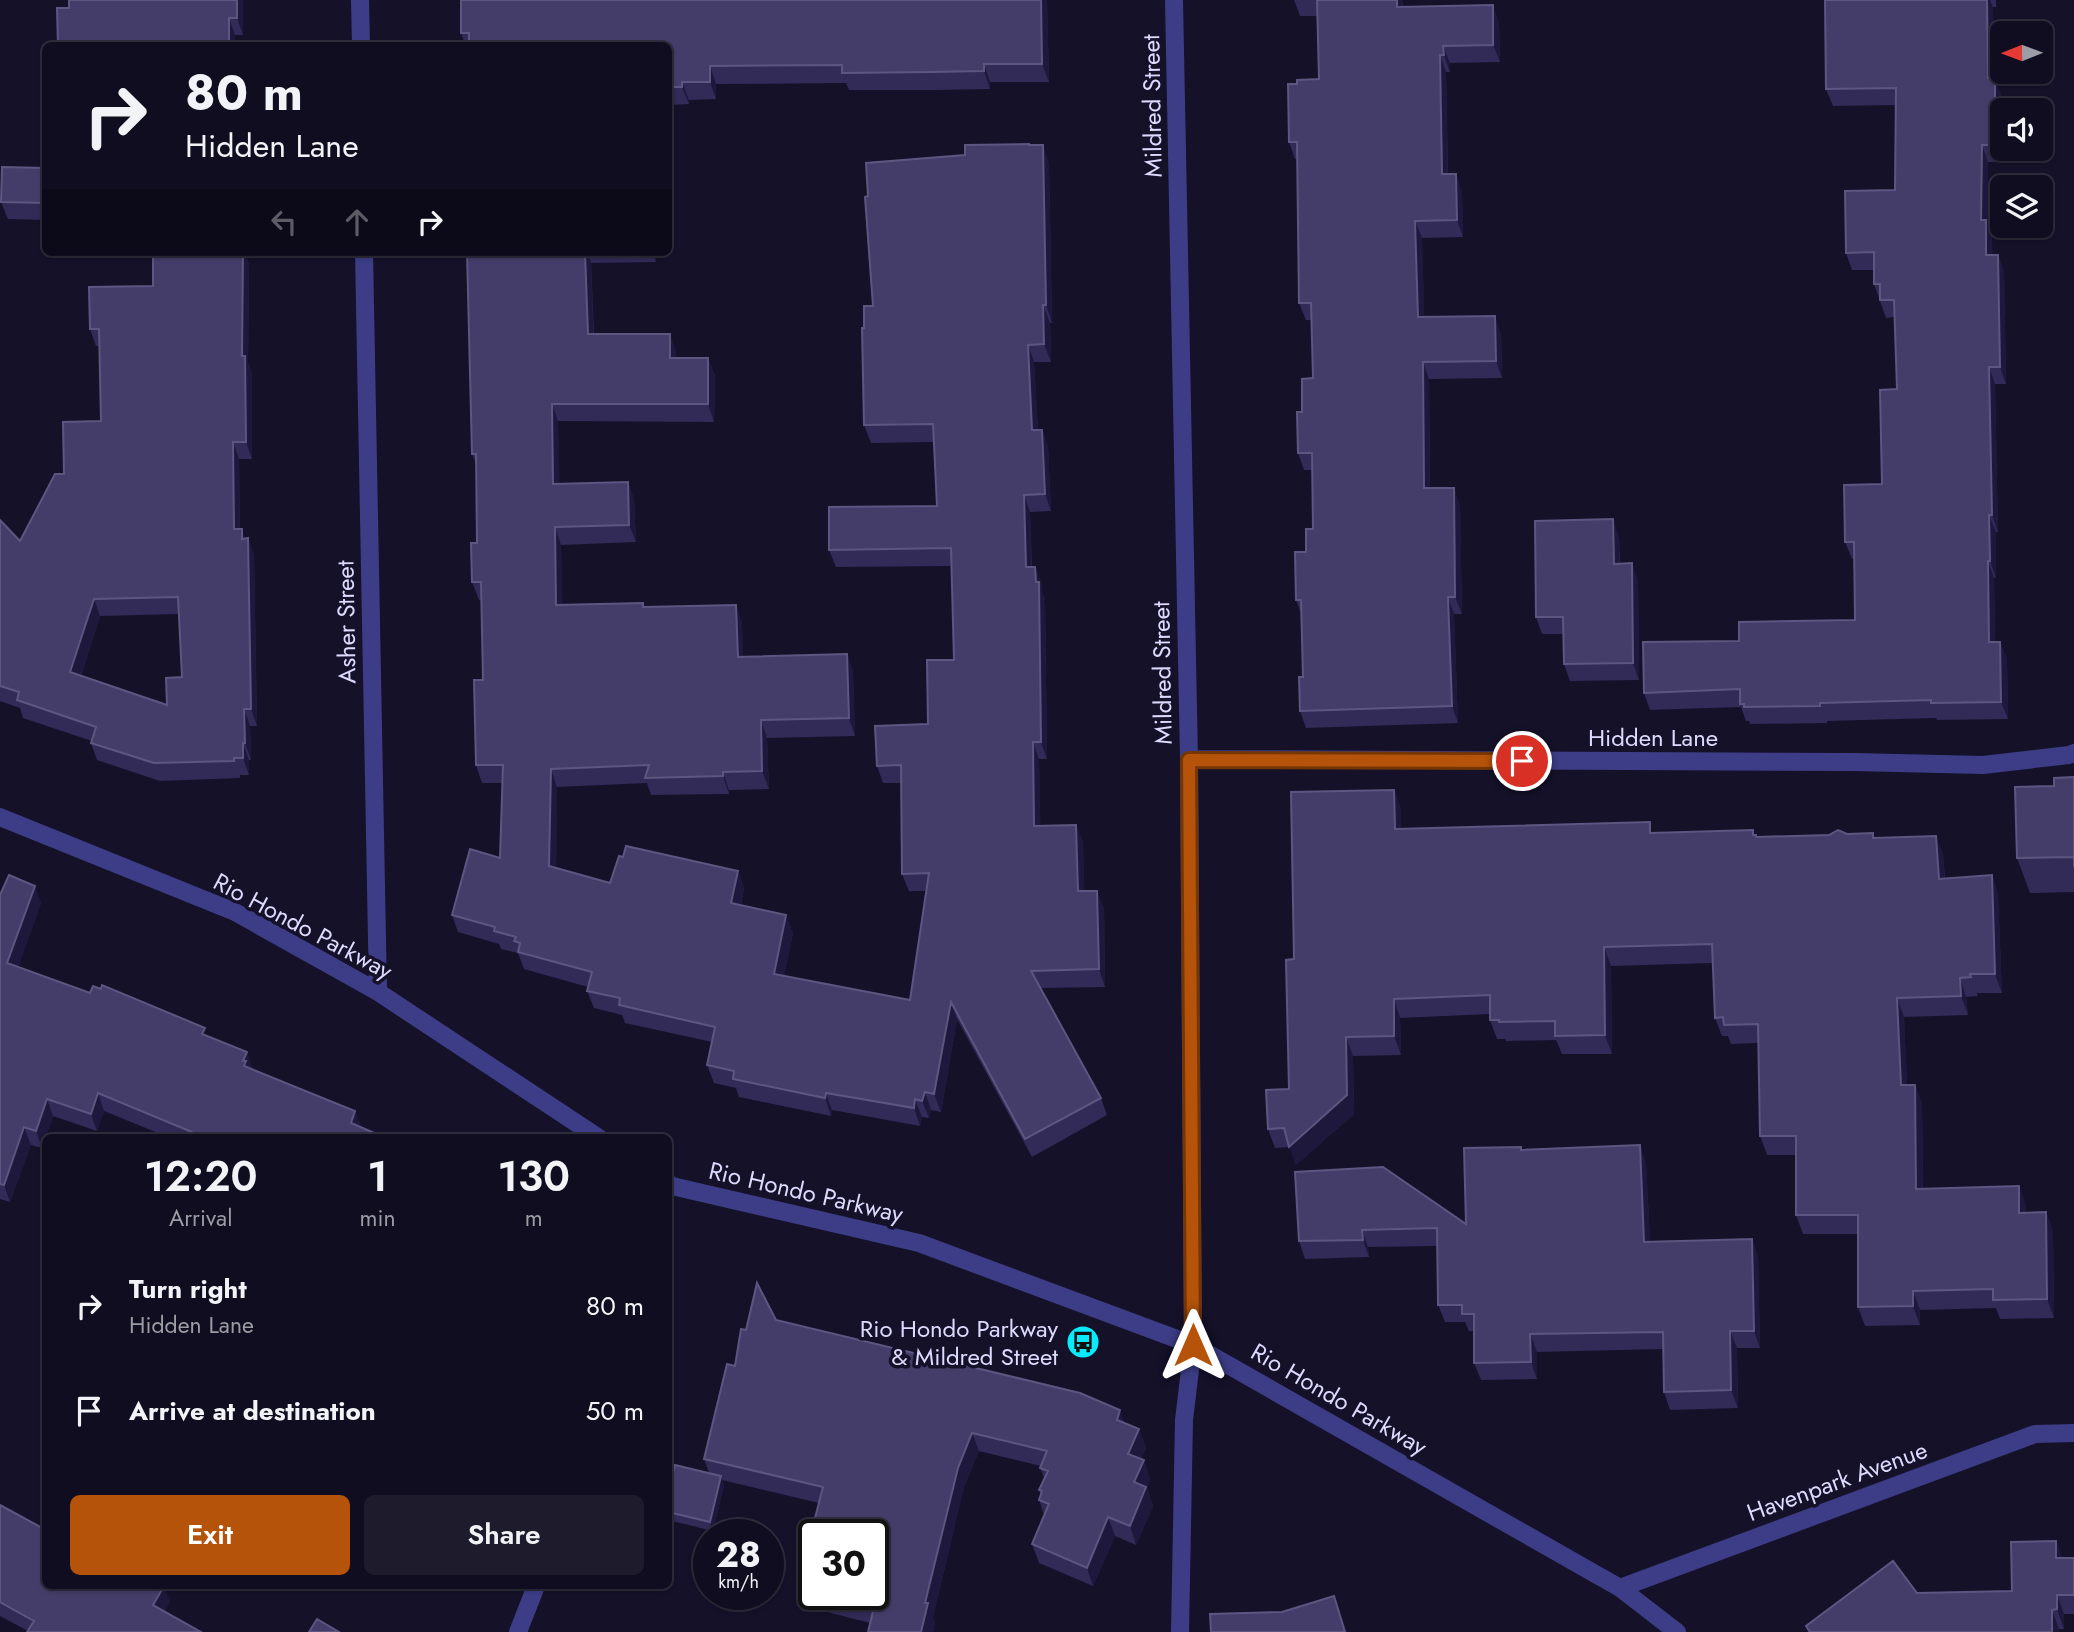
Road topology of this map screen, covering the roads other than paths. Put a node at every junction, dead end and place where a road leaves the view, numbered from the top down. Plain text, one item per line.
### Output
1 (360, 0) edge
2 (1174, 0) edge
3 (361, 42) edge
4 (364, 256) edge
5 (2074, 753) edge
6 (1189, 760) junction
7 (0, 817) edge
8 (378, 992) junction
9 (593, 1134) edge
10 (672, 1190) edge
11 (1193, 1345) junction
12 (2074, 1433) edge
13 (1620, 1588) junction
14 (535, 1589) edge
15 (518, 1632) edge
16 (1180, 1632) edge
17 (1677, 1632) edge

1 - 3 street
2 - 6 street, Mildred Street
4 - 8 street, Asher Street
5 - 6 street, Hidden Lane
6 - 11 street, Mildred Street
7 - 8 street, Rio Hondo Parkway
8 - 9 street, Rio Hondo Parkway
10 - 11 street, Rio Hondo Parkway
11 - 13 street, Rio Hondo Parkway
11 - 16 street, Mildred Street
12 - 13 street, Havenpark Avenue
13 - 17 street, Rio Hondo Parkway
14 - 15 street

